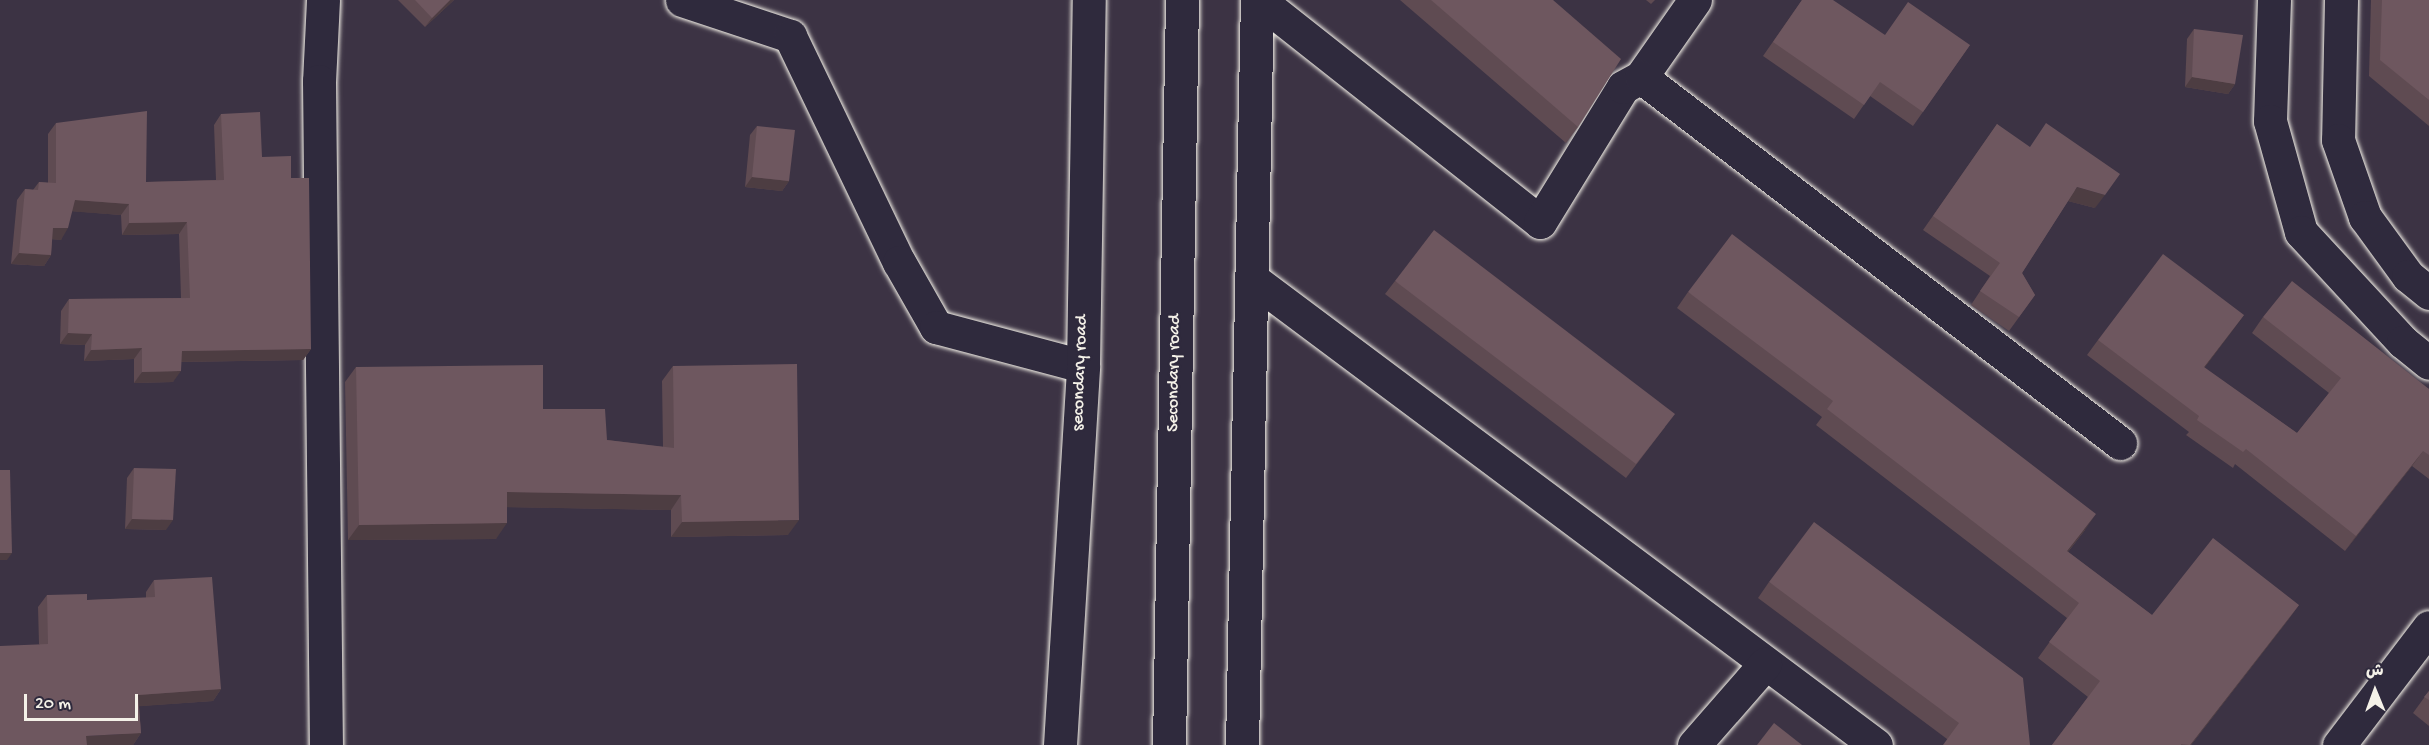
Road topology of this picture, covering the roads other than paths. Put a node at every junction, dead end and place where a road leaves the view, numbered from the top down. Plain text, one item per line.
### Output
1 (323, 0) edge
2 (682, 0) edge
3 (1089, 0) edge
4 (1182, 0) edge
5 (1258, 0) edge
6 (1695, 0) edge
7 (2274, 0) edge
8 (2341, 0) edge
9 (1641, 77) junction
10 (1251, 278) junction
11 (2429, 293) edge
12 (2429, 363) edge
13 (1083, 366) junction
14 (2120, 443) dead end
15 (2429, 627) edge
16 (1765, 664) junction
17 (2345, 743) edge
18 (327, 745) edge
19 (1060, 745) edge
20 (1169, 745) edge
21 (1242, 745) edge
22 (1694, 745) edge
23 (1876, 745) edge

1 - 18 street
2 - 13 street
3 - 13 street, secondary road
4 - 20 street, Secondary road
5 - 9 street
5 - 10 street
6 - 9 street
7 - 12 street
8 - 11 street
9 - 14 street
10 - 16 street
10 - 21 street
13 - 19 street, secondary road
15 - 17 street
16 - 22 street
16 - 23 street

